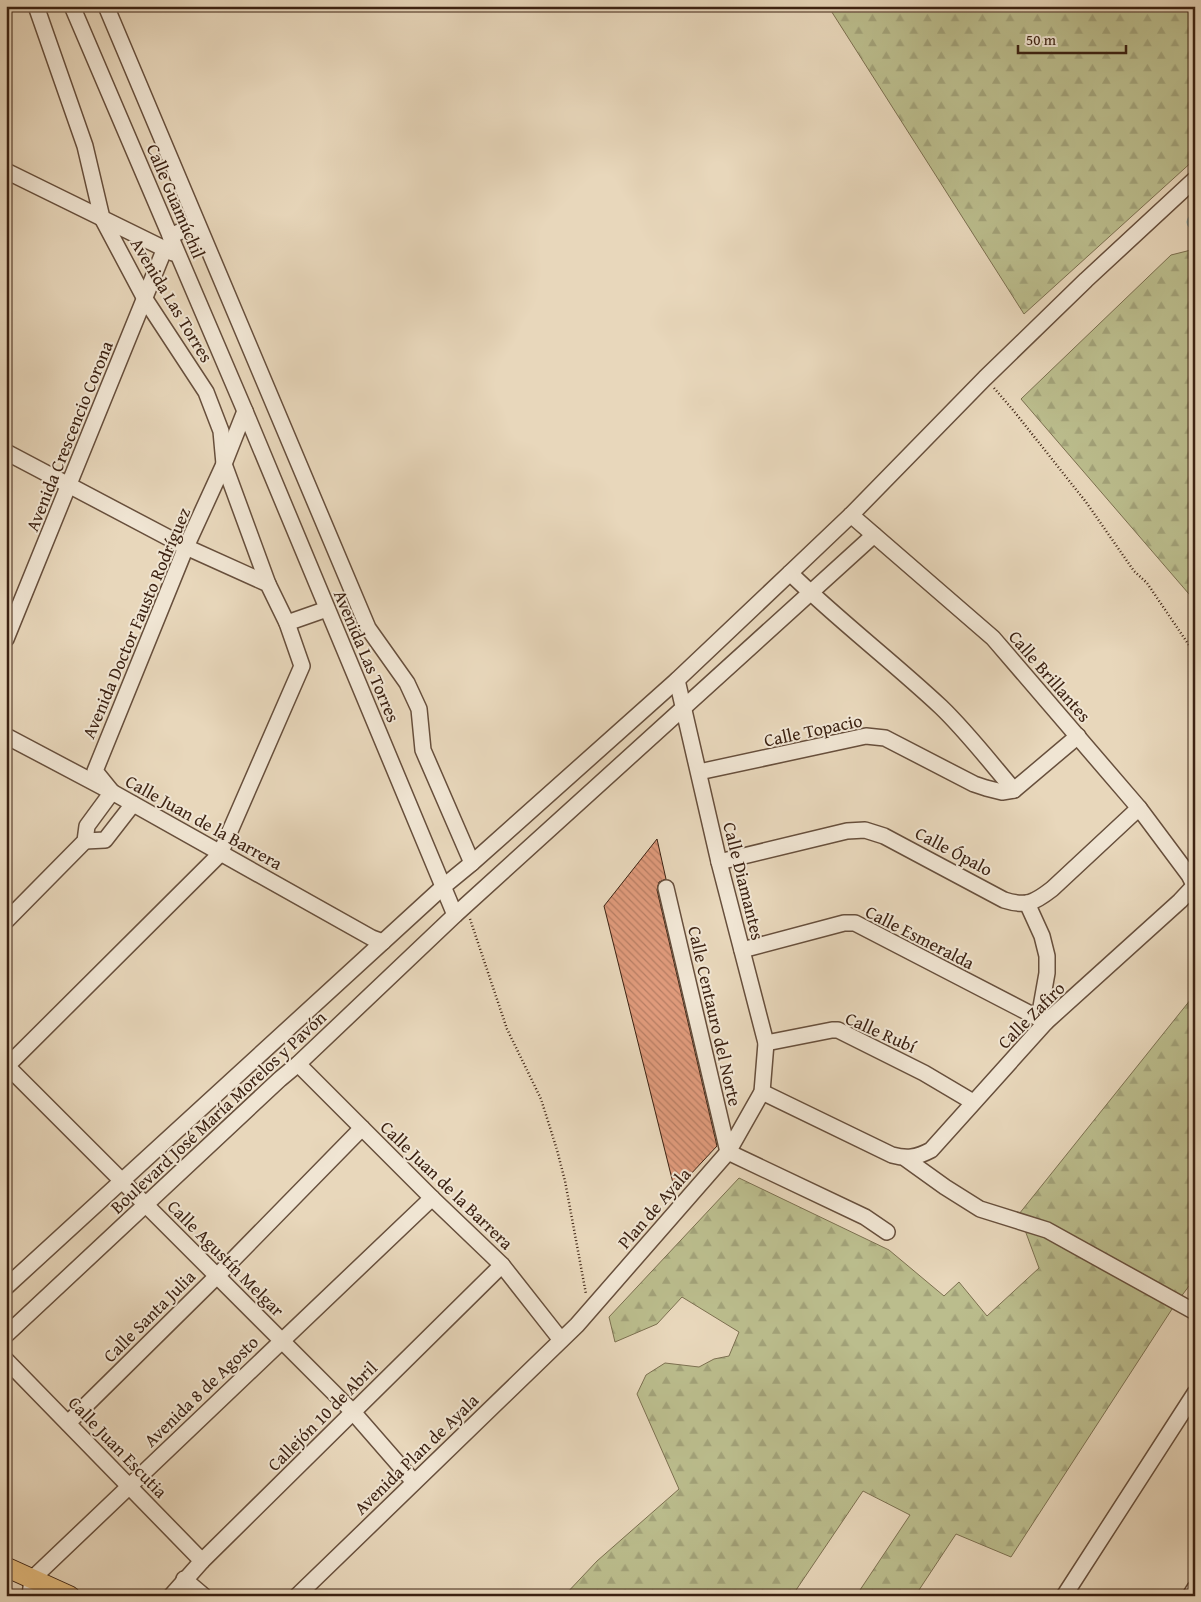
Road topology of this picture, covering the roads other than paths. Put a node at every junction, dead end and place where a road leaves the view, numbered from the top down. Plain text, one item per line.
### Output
1 (36, 6) edge
2 (72, 6) edge
3 (106, 6) edge
4 (6, 171) edge
5 (1195, 179) edge
6 (102, 218) junction
7 (197, 224) junction
8 (168, 242) junction
9 (145, 299) junction
10 (245, 411) junction
11 (6, 452) edge
12 (224, 464) junction
13 (69, 486) junction
14 (851, 515) junction
15 (874, 535) junction
16 (186, 547) junction
17 (790, 573) junction
18 (268, 584) junction
19 (811, 593) junction
20 (327, 609) junction
21 (287, 623) junction
22 (6, 639) edge
23 (677, 680) junction
24 (684, 708) junction
25 (6, 736) edge
26 (1078, 736) junction
27 (699, 772) junction
28 (1014, 790) junction
29 (112, 792) junction
30 (133, 804) junction
31 (1139, 808) junction
32 (85, 841) junction
33 (220, 854) junction
34 (719, 862) junction
35 (472, 864) junction
36 (1195, 885) edge
37 (444, 886) junction
38 (666, 888) dead end
39 (1027, 903) junction
40 (460, 910) junction
41 (6, 920) edge
42 (383, 942) junction
43 (742, 950) junction
44 (1042, 1020) junction
45 (766, 1043) junction
46 (298, 1064) junction
47 (7, 1066) edge
48 (762, 1092) junction
49 (973, 1102) junction
50 (362, 1128) junction
51 (728, 1152) junction
52 (899, 1157) junction
53 (122, 1181) junction
54 (432, 1198) junction
55 (146, 1205) junction
56 (887, 1232) dead end
57 (502, 1265) junction
58 (217, 1276) junction
59 (6, 1286) edge
60 (1195, 1312) edge
61 (6, 1335) edge
62 (281, 1340) junction
63 (561, 1340) junction
64 (6, 1360) edge
65 (1195, 1393) edge
66 (353, 1412) junction
67 (68, 1423) junction
68 (414, 1482) junction
69 (129, 1486) junction
70 (202, 1560) junction
71 (6, 1567) edge
72 (184, 1579) junction
73 (31, 1587) edge
74 (1195, 1588) edge
75 (70, 1596) edge
76 (171, 1596) edge
77 (204, 1596) edge
78 (297, 1596) edge
79 (1064, 1596) edge
80 (1190, 1596) edge

1 - 6 street, Avenida Las Torres
2 - 8 street, Calle Guamúchil
3 - 7 street
4 - 6 street
5 - 14 street, Boulevard José María Morelos y Pavón
6 - 8 street
6 - 9 street, Avenida Las Torres
7 - 8 street
7 - 35 street
8 - 9 street, Avenida Crescencio Corona
8 - 10 street, Calle Guamúchil
9 - 12 street, Avenida Las Torres
9 - 13 street, Avenida Crescencio Corona
10 - 12 street, Avenida Doctor Fausto Rodríguez
10 - 20 street, Avenida Las Torres
11 - 13 street
12 - 16 street, Avenida Doctor Fausto Rodríguez
12 - 18 street, Avenida Las Torres
13 - 16 street
13 - 22 street, Avenida Crescencio Corona
14 - 15 street, Calle Brillantes
14 - 17 street, Boulevard José María Morelos y Pavón
15 - 19 street, Boulevard José María Morelos y Pavón
15 - 26 street, Calle Brillantes
16 - 18 street
16 - 29 street, Avenida Doctor Fausto Rodríguez
17 - 19 street
17 - 23 street, Boulevard José María Morelos y Pavón
18 - 21 street, Avenida Las Torres
19 - 24 street, Boulevard José María Morelos y Pavón
19 - 28 street
20 - 21 street
20 - 37 street, Avenida Las Torres
21 - 33 street, Avenida Las Torres
23 - 24 street, Calle Diamantes
23 - 35 street, Boulevard José María Morelos y Pavón
24 - 27 street, Calle Diamantes
24 - 40 street, Boulevard José María Morelos y Pavón
25 - 29 street, Calle Juan de la Barrera
26 - 28 street
26 - 31 street, Calle Brillantes
27 - 28 street, Calle Topacio
27 - 34 street, Calle Diamantes
29 - 30 street, Calle Juan de la Barrera
29 - 32 street
30 - 32 street
30 - 33 street, Calle Juan de la Barrera
31 - 36 street, Calle Brillantes
31 - 39 street
32 - 41 street
33 - 42 street, Calle Juan de la Barrera
33 - 47 street
34 - 39 street, Calle Ópalo
34 - 43 street, Calle Diamantes
35 - 37 street, Boulevard José María Morelos y Pavón
36 - 44 street, Calle Zafiro
37 - 40 street, Avenida Las Torres
37 - 42 street, Boulevard José María Morelos y Pavón
38 - 51 street, Calle Centauro del Norte
39 - 44 street
40 - 46 street, Boulevard José María Morelos y Pavón
42 - 53 street, Boulevard José María Morelos y Pavón
43 - 44 street, Calle Esmeralda
43 - 45 street, Calle Diamantes
44 - 49 street, Calle Zafiro
45 - 48 street, Calle Diamantes
45 - 49 street, Calle Rubí
46 - 50 street, Calle Juan de la Barrera
46 - 55 street, Boulevard José María Morelos y Pavón
47 - 53 street, Calle Agustín Melgar
48 - 51 street, Plan de Ayala
48 - 52 street
49 - 52 street, Calle Zafiro
50 - 54 street, Calle Juan de la Barrera
50 - 58 street, Calle Santa Julia
51 - 56 street
51 - 63 street, Plan de Ayala
52 - 60 street
53 - 55 street, Calle Agustín Melgar
53 - 59 street, Boulevard José María Morelos y Pavón
54 - 57 street, Calle Juan de la Barrera
54 - 62 street, Avenida 8 de Agosto
55 - 58 street, Calle Agustín Melgar
55 - 61 street, Boulevard José María Morelos y Pavón
57 - 63 street, Calle Juan de la Barrera
57 - 66 street, Callejón 10 de Abril
58 - 62 street, Calle Agustín Melgar
58 - 67 street, Calle Santa Julia
62 - 66 street, Calle Agustín Melgar
62 - 69 street, Avenida 8 de Agosto
63 - 68 street, Avenida Plan de Ayala
64 - 67 street, Calle Juan Escutia
65 - 79 street
66 - 68 street, Calle Agustín Melgar
66 - 70 street, Callejón 10 de Abril
67 - 69 street, Calle Juan Escutia
68 - 78 street, Avenida Plan de Ayala
69 - 70 street, Calle Juan Escutia
69 - 73 street, Avenida 8 de Agosto
70 - 72 street, Callejón 10 de Abril
71 - 73 main road
72 - 76 street, Callejón 10 de Abril
72 - 77 street
73 - 75 main road
74 - 80 street

